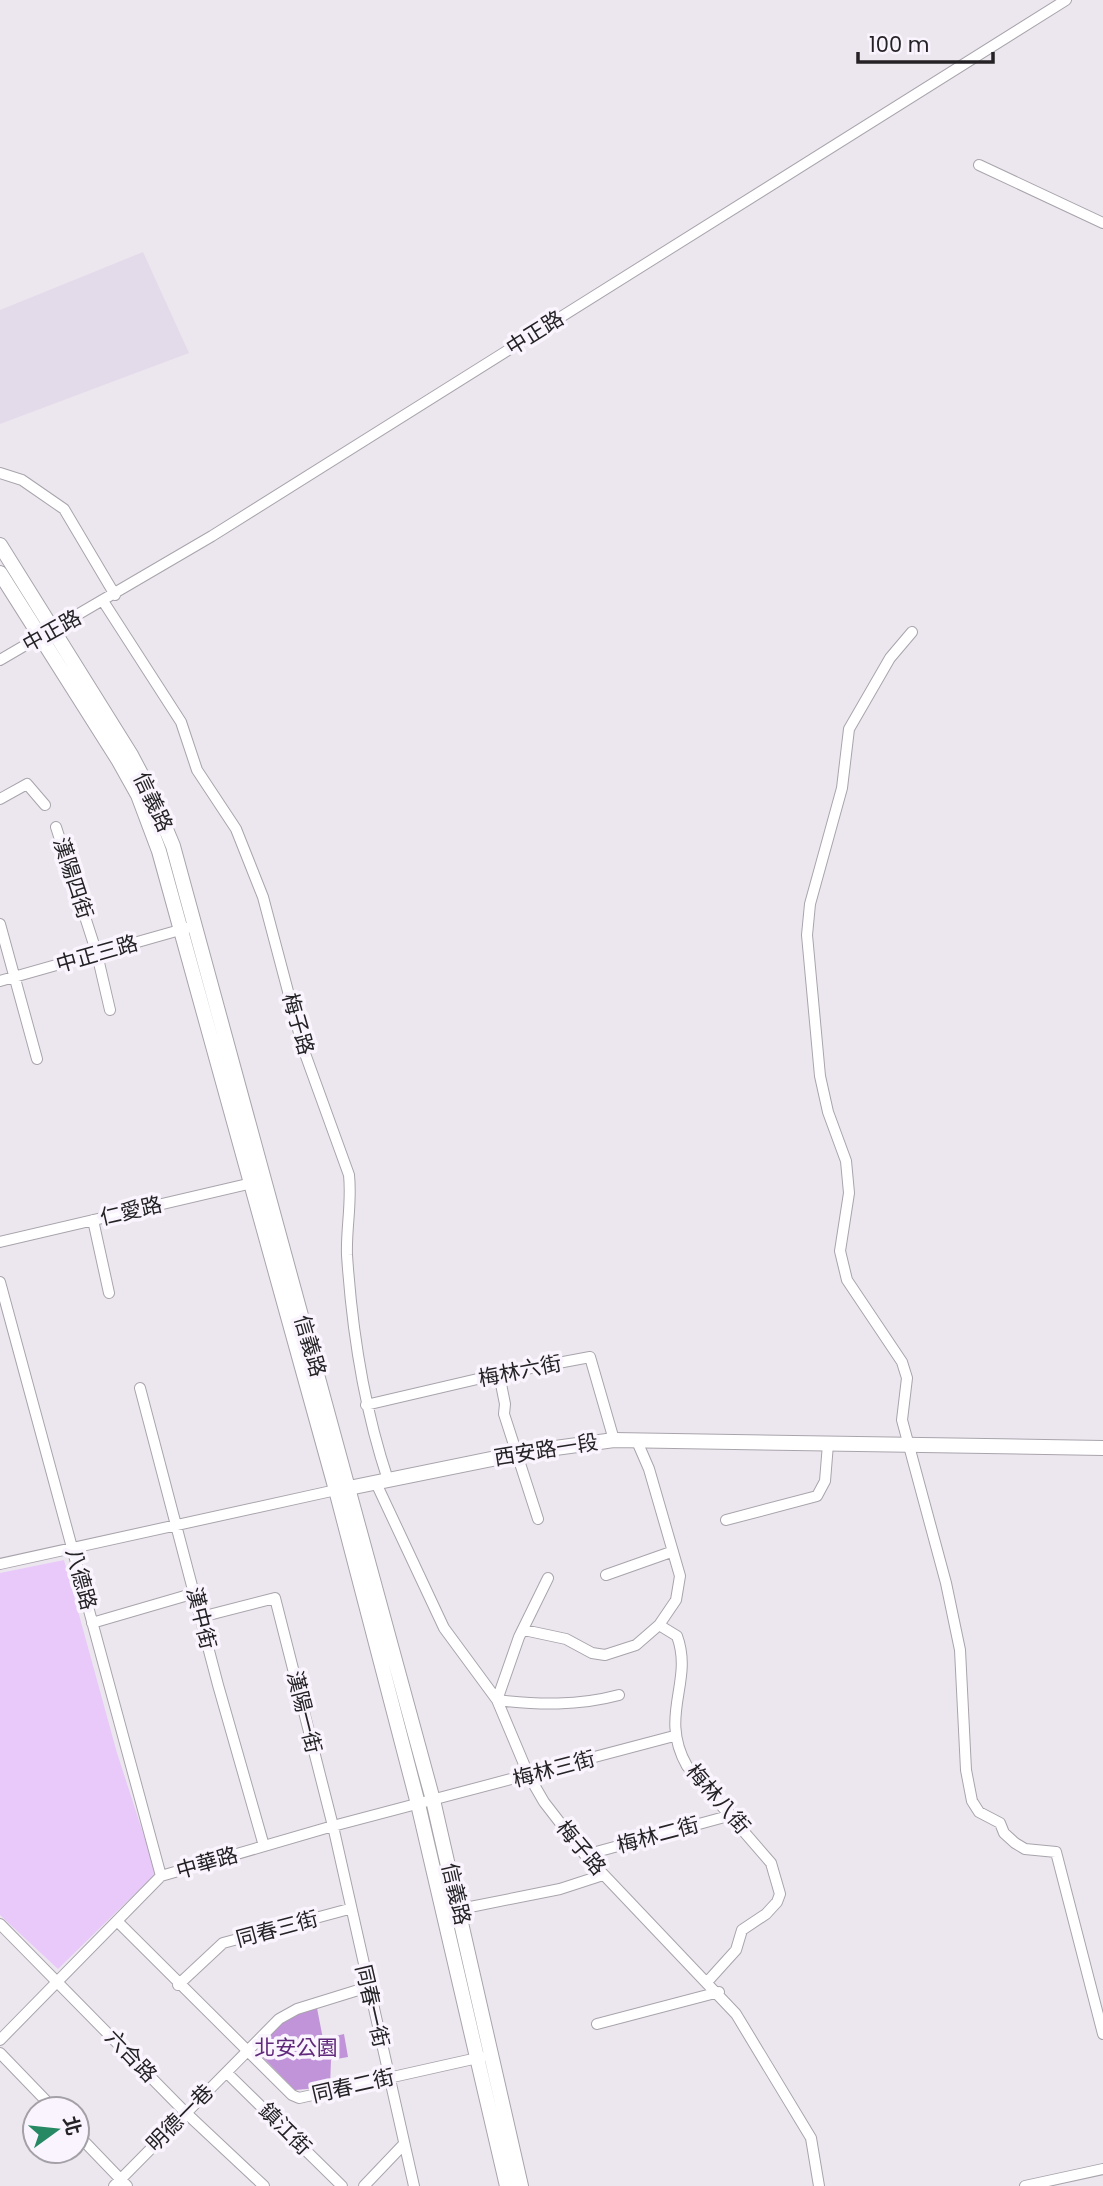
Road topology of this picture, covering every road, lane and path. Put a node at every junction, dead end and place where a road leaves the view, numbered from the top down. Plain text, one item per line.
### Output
1 (1066, 0) edge
2 (979, 164) dead end
3 (1103, 223) edge
4 (0, 473) edge
5 (0, 545) edge
6 (0, 573) edge
7 (115, 595) junction
8 (103, 601) junction
9 (912, 632) dead end
10 (46, 634) junction
11 (0, 660) edge
12 (0, 799) edge
13 (45, 805) dead end
14 (56, 827) dead end
15 (0, 924) edge
16 (188, 928) junction
17 (97, 954) junction
18 (16, 976) junction
19 (0, 981) edge
20 (110, 1010) dead end
21 (37, 1059) dead end
22 (256, 1182) junction
23 (93, 1220) junction
24 (0, 1242) edge
25 (0, 1282) edge
26 (109, 1293) dead end
27 (499, 1374) junction
28 (140, 1388) dead end
29 (366, 1405) junction
30 (636, 1439) junction
31 (614, 1440) junction
32 (828, 1444) junction
33 (909, 1446) junction
34 (1103, 1448) edge
35 (515, 1454) junction
36 (382, 1482) junction
37 (351, 1488) junction
38 (335, 1490) junction
39 (538, 1519) dead end
40 (726, 1520) dead end
41 (176, 1525) junction
42 (72, 1547) junction
43 (671, 1552) junction
44 (0, 1564) edge
45 (606, 1574) dead end
46 (548, 1578) dead end
47 (194, 1593) junction
48 (201, 1616) junction
49 (92, 1623) junction
50 (659, 1625) junction
51 (524, 1630) junction
52 (619, 1695) dead end
53 (497, 1700) junction
54 (674, 1736) junction
55 (528, 1776) junction
56 (433, 1800) junction
57 (418, 1804) junction
58 (733, 1815) junction
59 (333, 1826) junction
60 (264, 1846) junction
61 (584, 1855) junction
62 (603, 1875) junction
63 (161, 1876) junction
64 (349, 1909) junction
65 (460, 1909) junction
66 (117, 1921) junction
67 (0, 1924) edge
68 (58, 1980) junction
69 (708, 1981) junction
70 (178, 1985) junction
71 (368, 1987) junction
72 (719, 1992) junction
73 (597, 2024) dead end
74 (1103, 2034) edge
75 (0, 2040) edge
76 (247, 2051) junction
77 (0, 2053) edge
78 (486, 2056) junction
79 (227, 2073) junction
80 (389, 2077) junction
81 (40, 2095) edge
82 (185, 2112) junction
83 (404, 2144) junction
84 (91, 2150) edge
85 (1103, 2169) edge
86 (1069, 2181) edge
87 (120, 2184) edge
88 (264, 2186) edge
89 (342, 2186) edge
90 (364, 2186) edge
91 (414, 2186) edge
92 (507, 2186) edge
93 (521, 2186) edge
94 (820, 2186) edge
95 (1025, 2186) edge

1 - 7 street, 中正路
2 - 3 street
4 - 7 street
5 - 10 main road, 信義路
6 - 10 main road, 信義路
7 - 8 street, 中正路
8 - 10 street, 中正路
8 - 29 street, 梅子路
9 - 33 street
10 - 11 street, 中正路
10 - 16 main road, 信義路
12 - 13 street
14 - 17 street, 漢陽四街
15 - 18 street
16 - 17 street, 中正三路
16 - 22 main road, 信義路
17 - 18 street, 中正三路
17 - 20 street, 漢陽四街
18 - 19 street, 中正三路
18 - 21 street
22 - 23 street, 仁愛路
22 - 37 main road, 信義路
22 - 38 main road, 信義路
23 - 24 street, 仁愛路
23 - 26 street
25 - 42 street, 八德路
27 - 29 street, 梅林六街
27 - 31 street, 梅林六街
27 - 35 street
28 - 41 street, 漢中街
29 - 36 street, 梅子路
30 - 31 main road, 西安路一段
30 - 32 main road, 西安路一段
30 - 43 street
31 - 35 main road, 西安路一段
32 - 33 main road, 西安路一段
32 - 40 street
33 - 34 main road, 西安路一段
33 - 74 street
35 - 36 main road, 西安路一段
35 - 39 street
36 - 37 main road, 西安路一段
36 - 53 street, 梅子路
37 - 38 main road, 西安路一段
37 - 56 main road, 信義路
38 - 41 street, 西安路一段
38 - 57 main road, 信義路
41 - 42 street, 西安路一段
41 - 47 street, 漢中街
42 - 44 street, 西安路一段
42 - 49 street, 八德路
43 - 45 street
43 - 50 street
46 - 51 street
47 - 48 street, 漢中街
47 - 49 street
48 - 59 street, 漢陽一街
48 - 60 street, 漢中街
49 - 63 street, 八德路
50 - 51 street
50 - 54 street, 梅林八街
51 - 53 street
52 - 53 street
53 - 55 street, 梅子路
54 - 55 street, 梅林三街
54 - 58 street, 梅林八街
55 - 56 street, 梅林三街
55 - 61 street, 梅子路
56 - 57 street, 中華路
56 - 65 main road, 信義路
57 - 59 street, 中華路
57 - 78 main road, 信義路
58 - 61 street, 梅林二街
58 - 69 street, 梅林八街
59 - 60 street, 中華路
59 - 64 street, 同春一街
60 - 63 street, 中華路
61 - 62 street, 梅子路
62 - 65 street
62 - 69 street, 梅子路
63 - 66 street, 中華路
64 - 70 street, 同春三街
64 - 71 street, 同春一街
65 - 78 main road, 信義路
66 - 68 street, 中華路
66 - 70 street, 同春二街
67 - 68 street, 六合路
68 - 75 street, 中華路
68 - 82 street, 六合路
69 - 72 street, 梅子路
70 - 76 street, 同春二街
71 - 76 street, 明德一巷
71 - 80 street, 同春一街
72 - 73 street
72 - 94 street, 梅子路
76 - 79 street, 明德一巷
76 - 80 street, 同春二街
77 - 81 street
78 - 80 street, 同春二街
78 - 92 main road, 信義路
78 - 93 main road, 信義路
79 - 82 street, 明德一巷
79 - 89 street, 鎮江街
80 - 83 street, 同春一街
82 - 87 street, 明德一巷
82 - 88 street, 六合路
83 - 90 street
83 - 91 street, 同春一街
84 - 87 street
85 - 86 street
86 - 95 street

